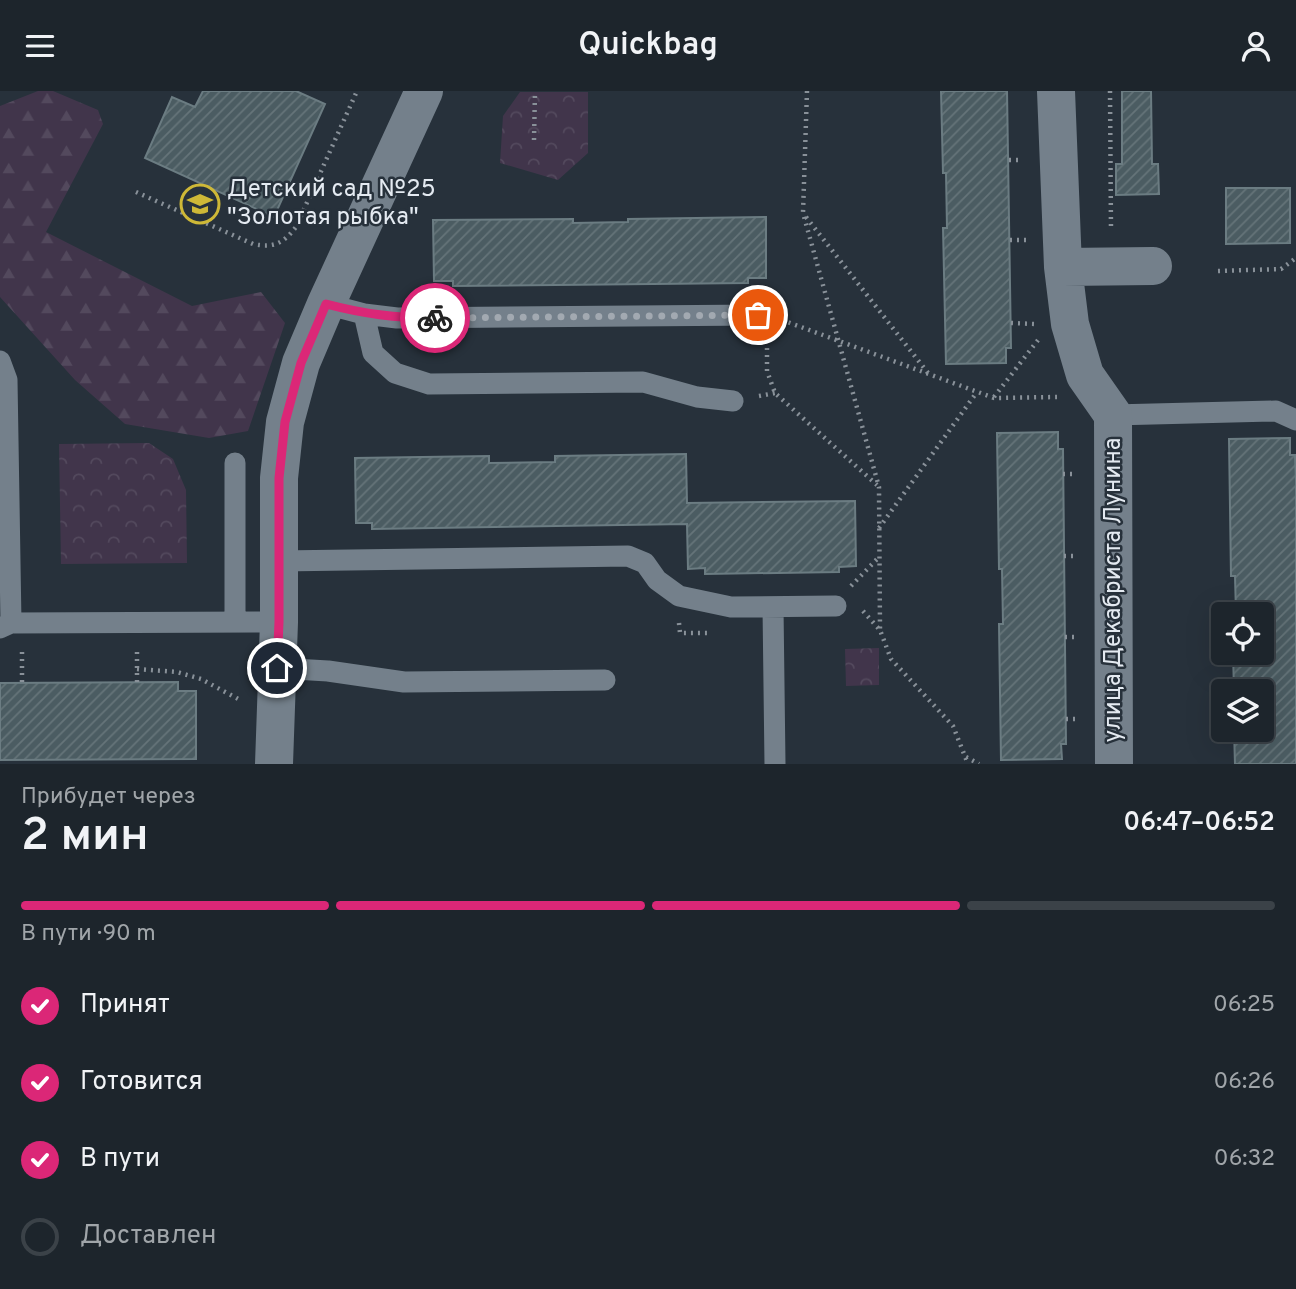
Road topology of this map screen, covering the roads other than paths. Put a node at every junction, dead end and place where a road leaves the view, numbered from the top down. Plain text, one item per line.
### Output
1 (424, 91) edge
2 (1056, 91) edge
3 (1153, 266) dead end
4 (1063, 267) junction
5 (326, 304) junction
6 (364, 314) junction
7 (758, 315) dead end
8 (0, 361) edge
9 (733, 401) dead end
10 (1107, 406) junction
11 (1296, 420) edge
12 (234, 463) dead end
13 (279, 561) junction
14 (841, 599) road end
15 (773, 607) junction
16 (235, 622) junction
17 (279, 622) junction
18 (6, 625) edge
19 (277, 668) junction
20 (605, 680) dead end
21 (274, 764) edge
22 (775, 764) edge
23 (1114, 764) edge

1 - 5 street
2 - 4 street, улица Декабриста Лунина
3 - 4 street
4 - 10 street, улица Декабриста Лунина
5 - 6 lane
5 - 13 street
6 - 7 lane
6 - 9 lane
8 - 18 lane
10 - 11 lane
10 - 23 street, улица Декабриста Лунина
12 - 16 lane
13 - 15 lane
13 - 17 street
14 - 15 lane
15 - 22 lane
16 - 17 lane
16 - 18 lane
17 - 19 street
19 - 20 lane
19 - 21 street

